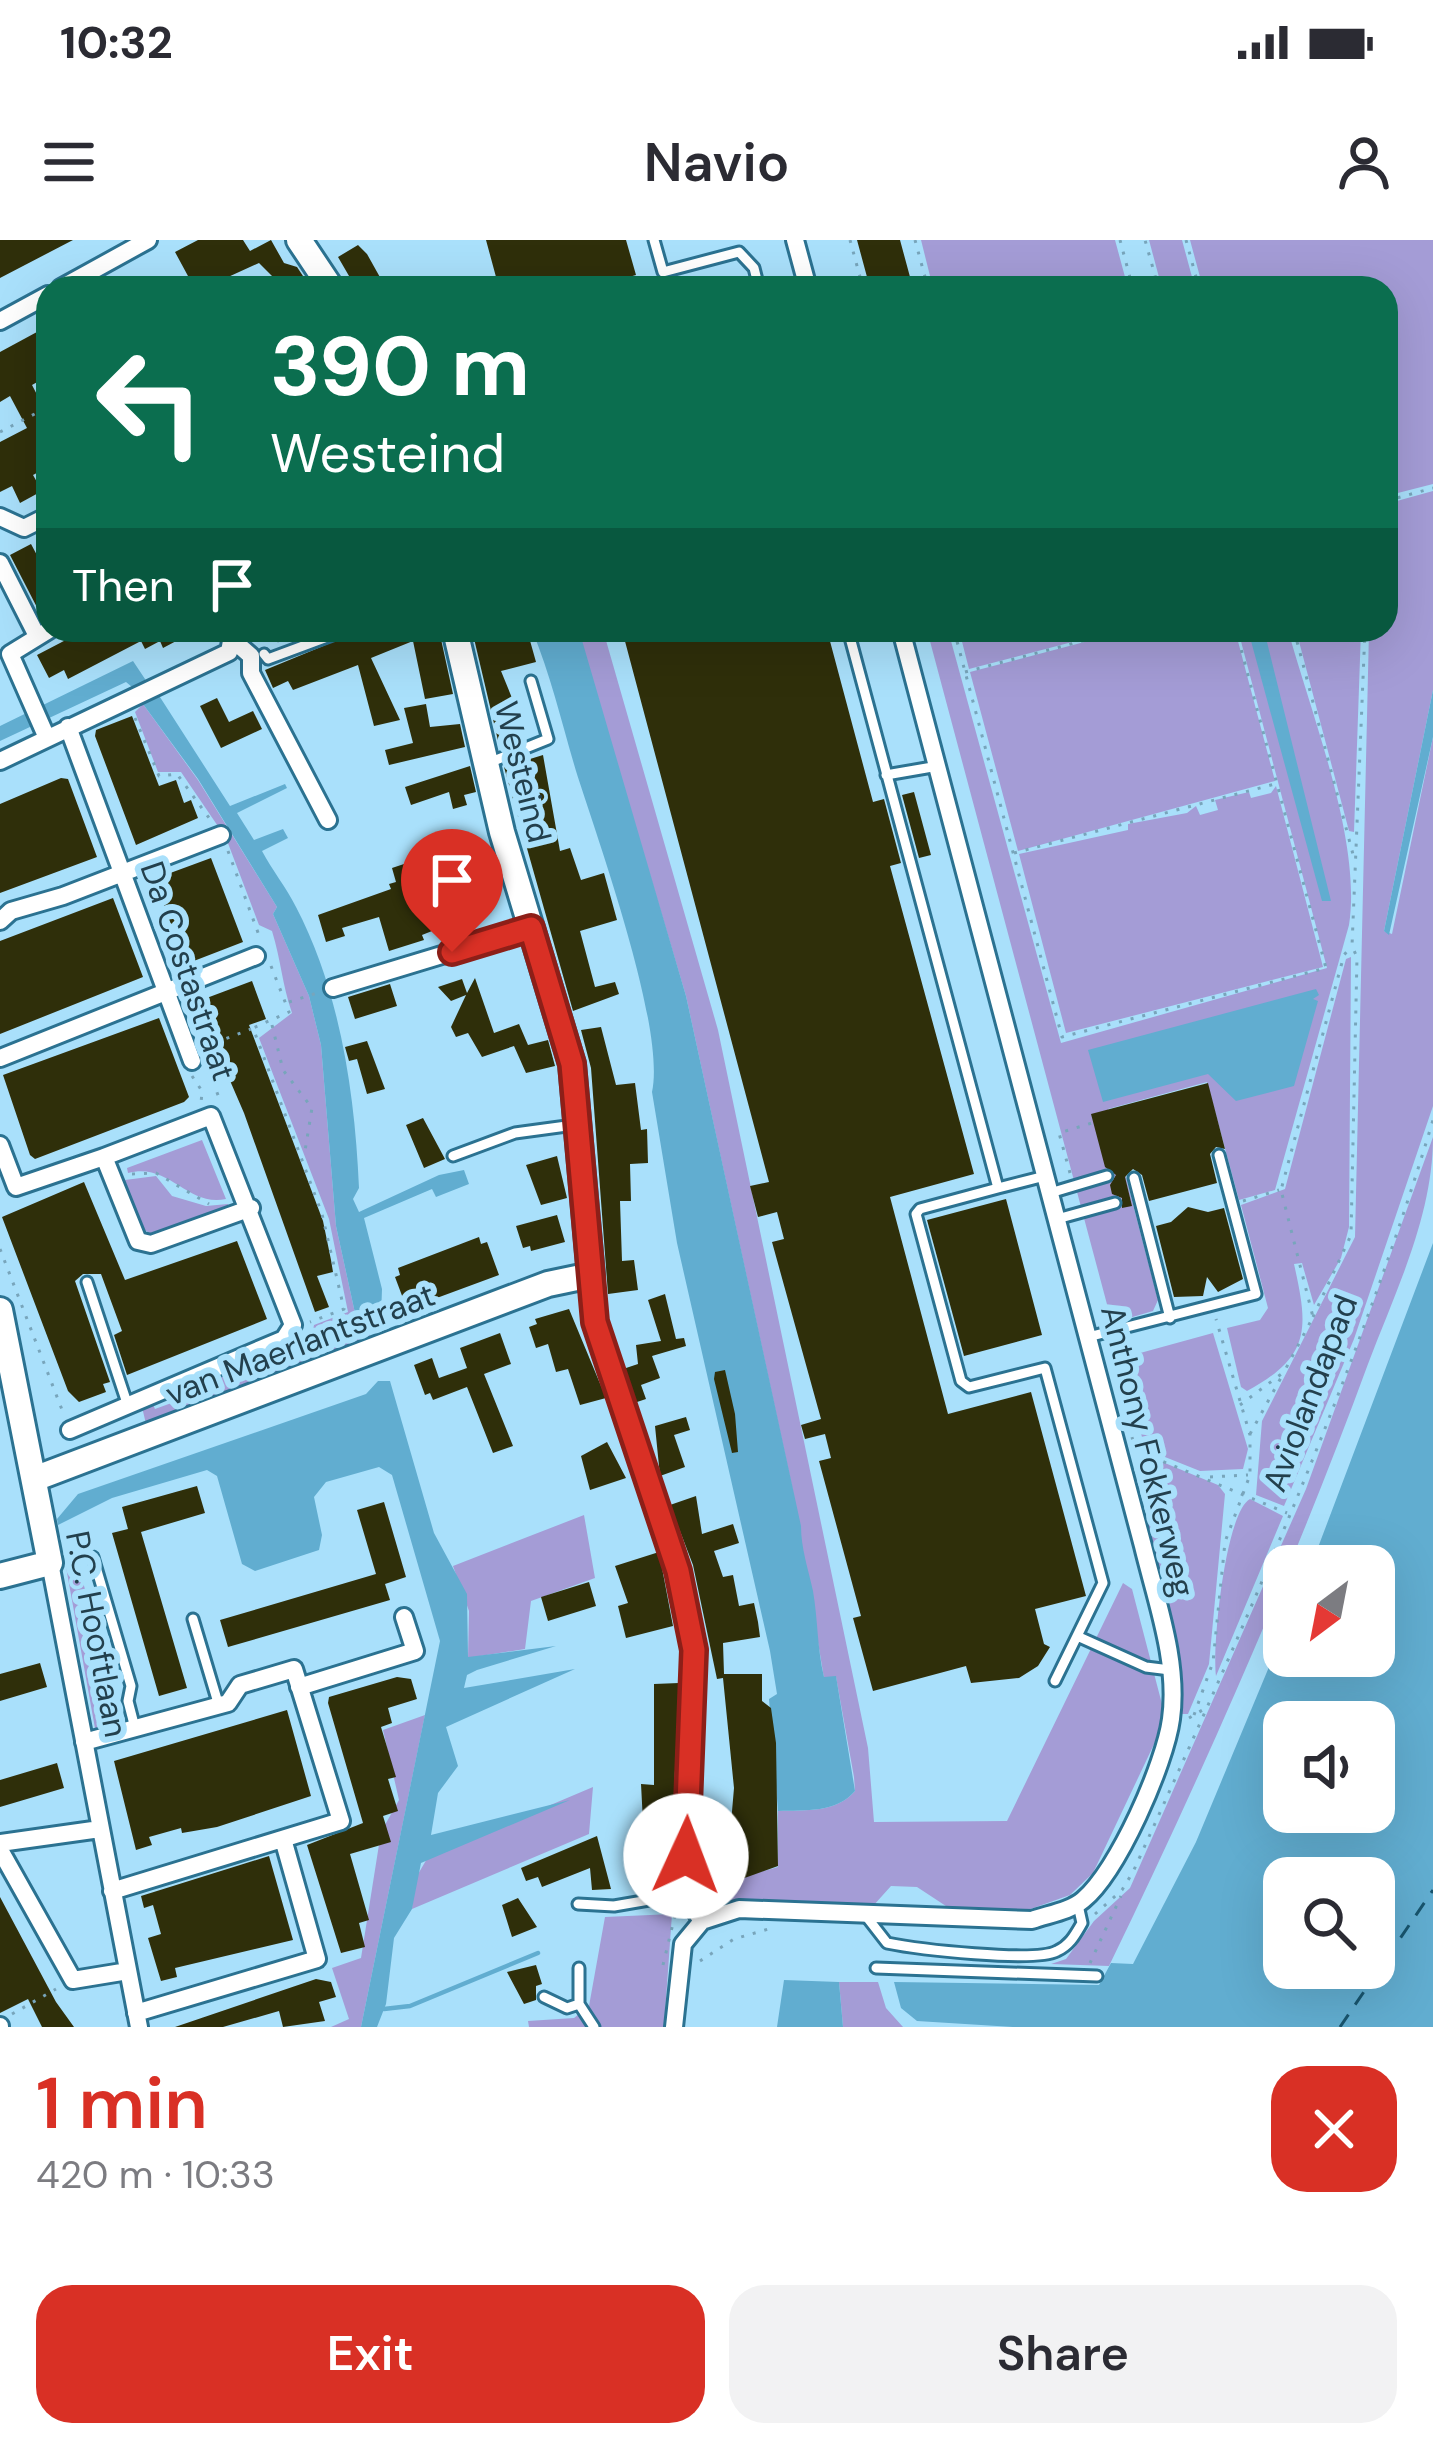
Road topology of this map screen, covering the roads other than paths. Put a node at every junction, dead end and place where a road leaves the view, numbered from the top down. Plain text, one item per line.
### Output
1 (148, 240) edge
2 (299, 240) edge
3 (654, 240) edge
4 (795, 240) edge
5 (123, 246) edge
6 (79, 276) edge
7 (323, 276) edge
8 (756, 276) edge
9 (805, 276) edge
10 (36, 302) edge
11 (0, 321) edge
12 (0, 517) edge
13 (36, 522) edge
14 (0, 563) edge
15 (36, 622) edge
16 (36, 637) edge
17 (232, 642) edge
18 (239, 642) edge
19 (314, 642) edge
20 (457, 642) edge
21 (851, 642) edge
22 (905, 642) edge
23 (264, 653) dead end
24 (531, 681) dead end
25 (68, 727) junction
26 (45, 734) junction
27 (0, 761) edge
28 (486, 764) junction
29 (938, 766) junction
30 (886, 775) junction
31 (328, 820) dead end
32 (221, 835) dead end
33 (122, 871) junction
34 (0, 921) edge
35 (531, 928) junction
36 (261, 954) road end
37 (333, 988) dead end
38 (169, 992) junction
39 (0, 1058) edge
40 (200, 1059) road end
41 (580, 1124) junction
42 (0, 1145) edge
43 (1219, 1155) dead end
44 (453, 1156) dead end
45 (104, 1157) junction
46 (1107, 1176) dead end
47 (1133, 1178) dead end
48 (1048, 1185) junction
49 (998, 1188) junction
50 (248, 1203) junction
51 (1114, 1203) dead end
52 (1057, 1219) junction
53 (591, 1275) junction
54 (87, 1282) dead end
55 (0, 1310) edge
56 (1170, 1318) junction
57 (1088, 1337) junction
58 (125, 1408) junction
59 (70, 1430) road end
60 (136, 1443) junction
61 (36, 1489) junction
62 (48, 1551) junction
63 (93, 1557) dead end
64 (0, 1576) edge
65 (404, 1617) dead end
66 (193, 1619) dead end
67 (1077, 1636) junction
68 (1170, 1670) junction
69 (1055, 1681) dead end
70 (298, 1688) junction
71 (219, 1706) junction
72 (135, 1727) junction
73 (84, 1742) junction
74 (100, 1828) junction
75 (284, 1839) junction
76 (0, 1846) edge
77 (112, 1891) junction
78 (684, 1894) junction
79 (578, 1904) dead end
80 (1080, 1914) junction
81 (866, 1916) junction
82 (702, 1921) junction
83 (926, 1951) junction
84 (1040, 1954) junction
85 (579, 1968) dead end
86 (876, 1968) dead end
87 (925, 1970) junction
88 (128, 1971) junction
89 (1040, 1974) junction
90 (1097, 1976) dead end
91 (544, 1997) dead end
92 (578, 2004) junction
93 (138, 2020) edge
94 (594, 2027) edge
95 (674, 2027) edge

1 - 5 street
2 - 7 street
3 - 8 lane
4 - 9 street
5 - 6 street
10 - 11 street
12 - 13 street
14 - 15 street
16 - 26 street
17 - 25 street
18 - 31 street
19 - 23 lane
20 - 28 street, Westeind
21 - 30 lane
22 - 29 street, Anthony Fokkerweg
24 - 28 lane
25 - 26 street
25 - 33 street, Da Costastraat
26 - 27 street
28 - 35 street, Westeind
29 - 30 lane
29 - 48 street, Anthony Fokkerweg
30 - 49 lane
32 - 33 street
33 - 34 street
33 - 38 street, Da Costastraat
35 - 37 street
35 - 41 street, Westeind
36 - 38 street
38 - 39 street
38 - 40 street, Da Costastraat
41 - 44 lane
41 - 53 street, Westeind
42 - 45 street
43 - 56 lane
45 - 50 street
45 - 50 street, Da Costastraat
46 - 48 lane
47 - 56 lane
48 - 49 lane
48 - 52 street, Anthony Fokkerweg
49 - 67 lane
50 - 58 street, Da Costastraat
51 - 52 lane
52 - 57 street, Anthony Fokkerweg
53 - 60 street, van Maerlantstraat
53 - 78 street, Westeind
54 - 58 lane
55 - 61 street, P.C. Hooftlaan
56 - 57 lane
57 - 68 street, Anthony Fokkerweg
58 - 59 street, Da Costastraat
58 - 60 street
60 - 61 street, van Maerlantstraat
61 - 62 street, P.C. Hooftlaan
62 - 64 street
62 - 73 street, P.C. Hooftlaan
63 - 72 lane, P.C. Hooftlaan
65 - 70 street
66 - 71 lane
67 - 68 lane
67 - 69 lane
68 - 80 street, Anthony Fokkerweg
70 - 71 street
70 - 75 street
71 - 72 street
72 - 73 street
73 - 74 street, P.C. Hooftlaan
74 - 76 street
74 - 77 street, P.C. Hooftlaan
75 - 77 street
75 - 93 street
76 - 88 street
77 - 88 street, P.C. Hooftlaan
78 - 79 lane
78 - 82 street
80 - 81 street
80 - 84 lane
81 - 82 street
81 - 83 lane
82 - 95 street
83 - 84 lane
83 - 87 lane
84 - 89 lane
85 - 92 lane
86 - 87 lane
87 - 89 lane
88 - 93 street, P.C. Hooftlaan
89 - 90 lane
91 - 92 lane
92 - 94 lane

